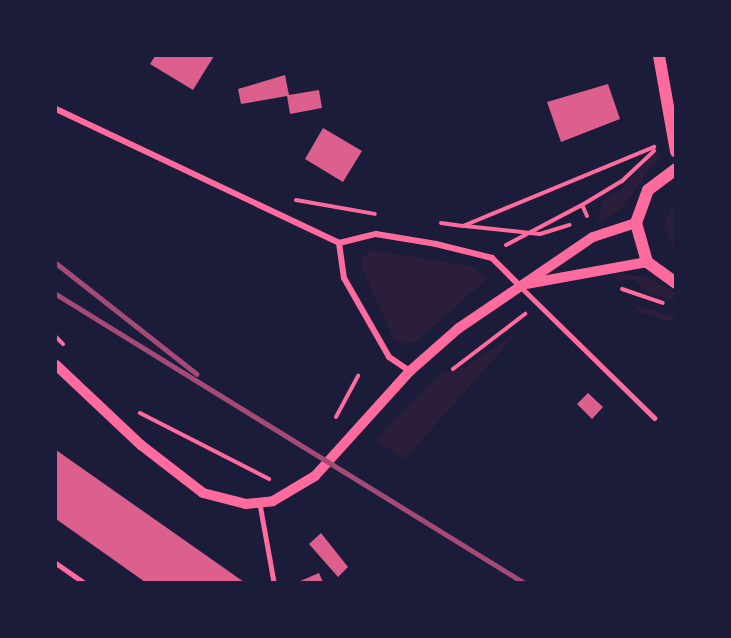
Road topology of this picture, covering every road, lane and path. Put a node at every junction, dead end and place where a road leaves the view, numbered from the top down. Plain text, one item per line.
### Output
1 (659, 56) edge
2 (56, 109) edge
3 (659, 146) dead end
4 (675, 151) edge
5 (675, 169) edge
6 (286, 197) dead end
7 (582, 205) dead end
8 (383, 215) dead end
9 (588, 220) dead end
10 (428, 222) dead end
11 (636, 223) junction
12 (463, 226) junction
13 (524, 232) junction
14 (339, 243) junction
15 (492, 258) junction
16 (647, 262) junction
17 (675, 283) edge
18 (519, 285) junction
19 (56, 337) edge
20 (70, 350) dead end
21 (56, 365) edge
22 (410, 371) junction
23 (358, 376) dead end
24 (132, 409) dead end
25 (655, 418) dead end
26 (328, 428) dead end
27 (279, 477) dead end
28 (260, 504) junction
29 (56, 563) edge
30 (83, 582) edge
31 (274, 582) edge

1 - 4 main road
2 - 14 street
3 - 12 path
5 - 11 main road
6 - 8 path
7 - 13 path
9 - 13 path
10 - 12 path
11 - 16 main road
11 - 18 street
12 - 13 path
13 - 15 path
14 - 15 street
14 - 22 street
15 - 18 street
16 - 17 main road
16 - 18 street
18 - 22 street
18 - 25 lane
19 - 20 path
21 - 28 street
22 - 28 street
23 - 26 path
24 - 27 path
28 - 31 lane
29 - 30 lane

